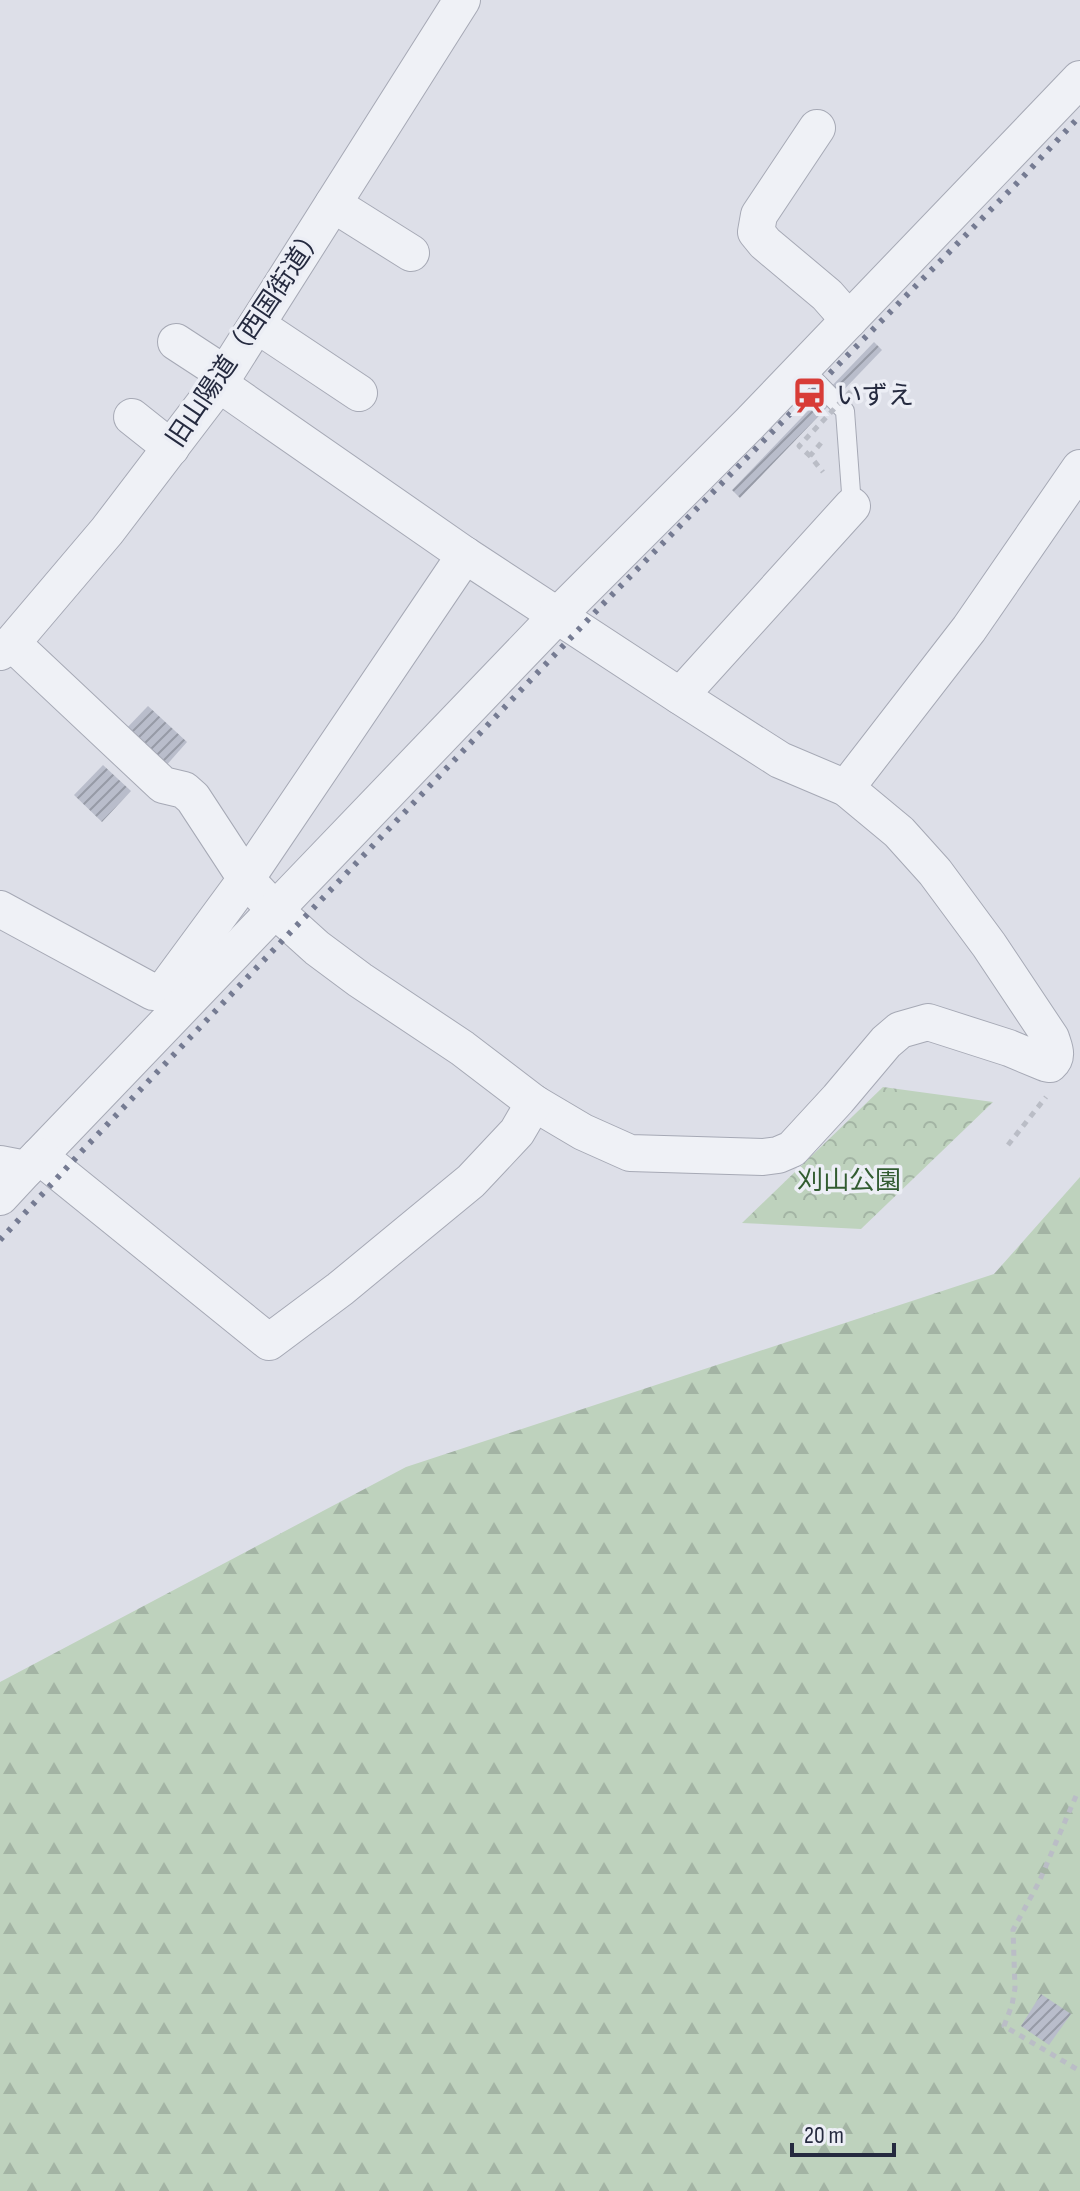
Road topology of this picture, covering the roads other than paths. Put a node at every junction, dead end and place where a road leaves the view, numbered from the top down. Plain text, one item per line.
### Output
1 (462, 0) edge
2 (1080, 79) edge
3 (817, 128) dead end
4 (333, 204) junction
5 (411, 253) dead end
6 (849, 320) junction
7 (257, 325) junction
8 (176, 342) dead end
9 (803, 368) junction
10 (222, 379) junction
11 (359, 393) dead end
12 (132, 417) dead end
13 (171, 448) junction
14 (1080, 468) edge
15 (852, 506) joint
16 (465, 555) junction
17 (557, 616) junction
18 (6, 647) edge
19 (680, 696) junction
20 (846, 788) junction
21 (246, 879) junction
22 (0, 909) edge
23 (276, 911) junction
24 (534, 1103) junction
25 (22, 1163) edge
26 (0, 1197) edge

1 - 4 street, 旧山陽道（西国街道）
2 - 6 street
3 - 6 street
4 - 5 street
4 - 7 street, 旧山陽道（西国街道）
6 - 9 street
7 - 10 street, 旧山陽道（西国街道）
7 - 11 street
8 - 10 street
9 - 15 lane
9 - 17 street
10 - 13 street, 旧山陽道（西国街道）
10 - 16 street
12 - 13 street
13 - 18 street, 旧山陽道（西国街道）
14 - 20 street
15 - 19 street
16 - 17 street
16 - 21 street
17 - 19 street
17 - 23 street
18 - 21 street
19 - 20 street
20 - 24 street
21 - 22 street
21 - 23 street
23 - 24 street
23 - 25 street
24 - 25 street
25 - 26 street

